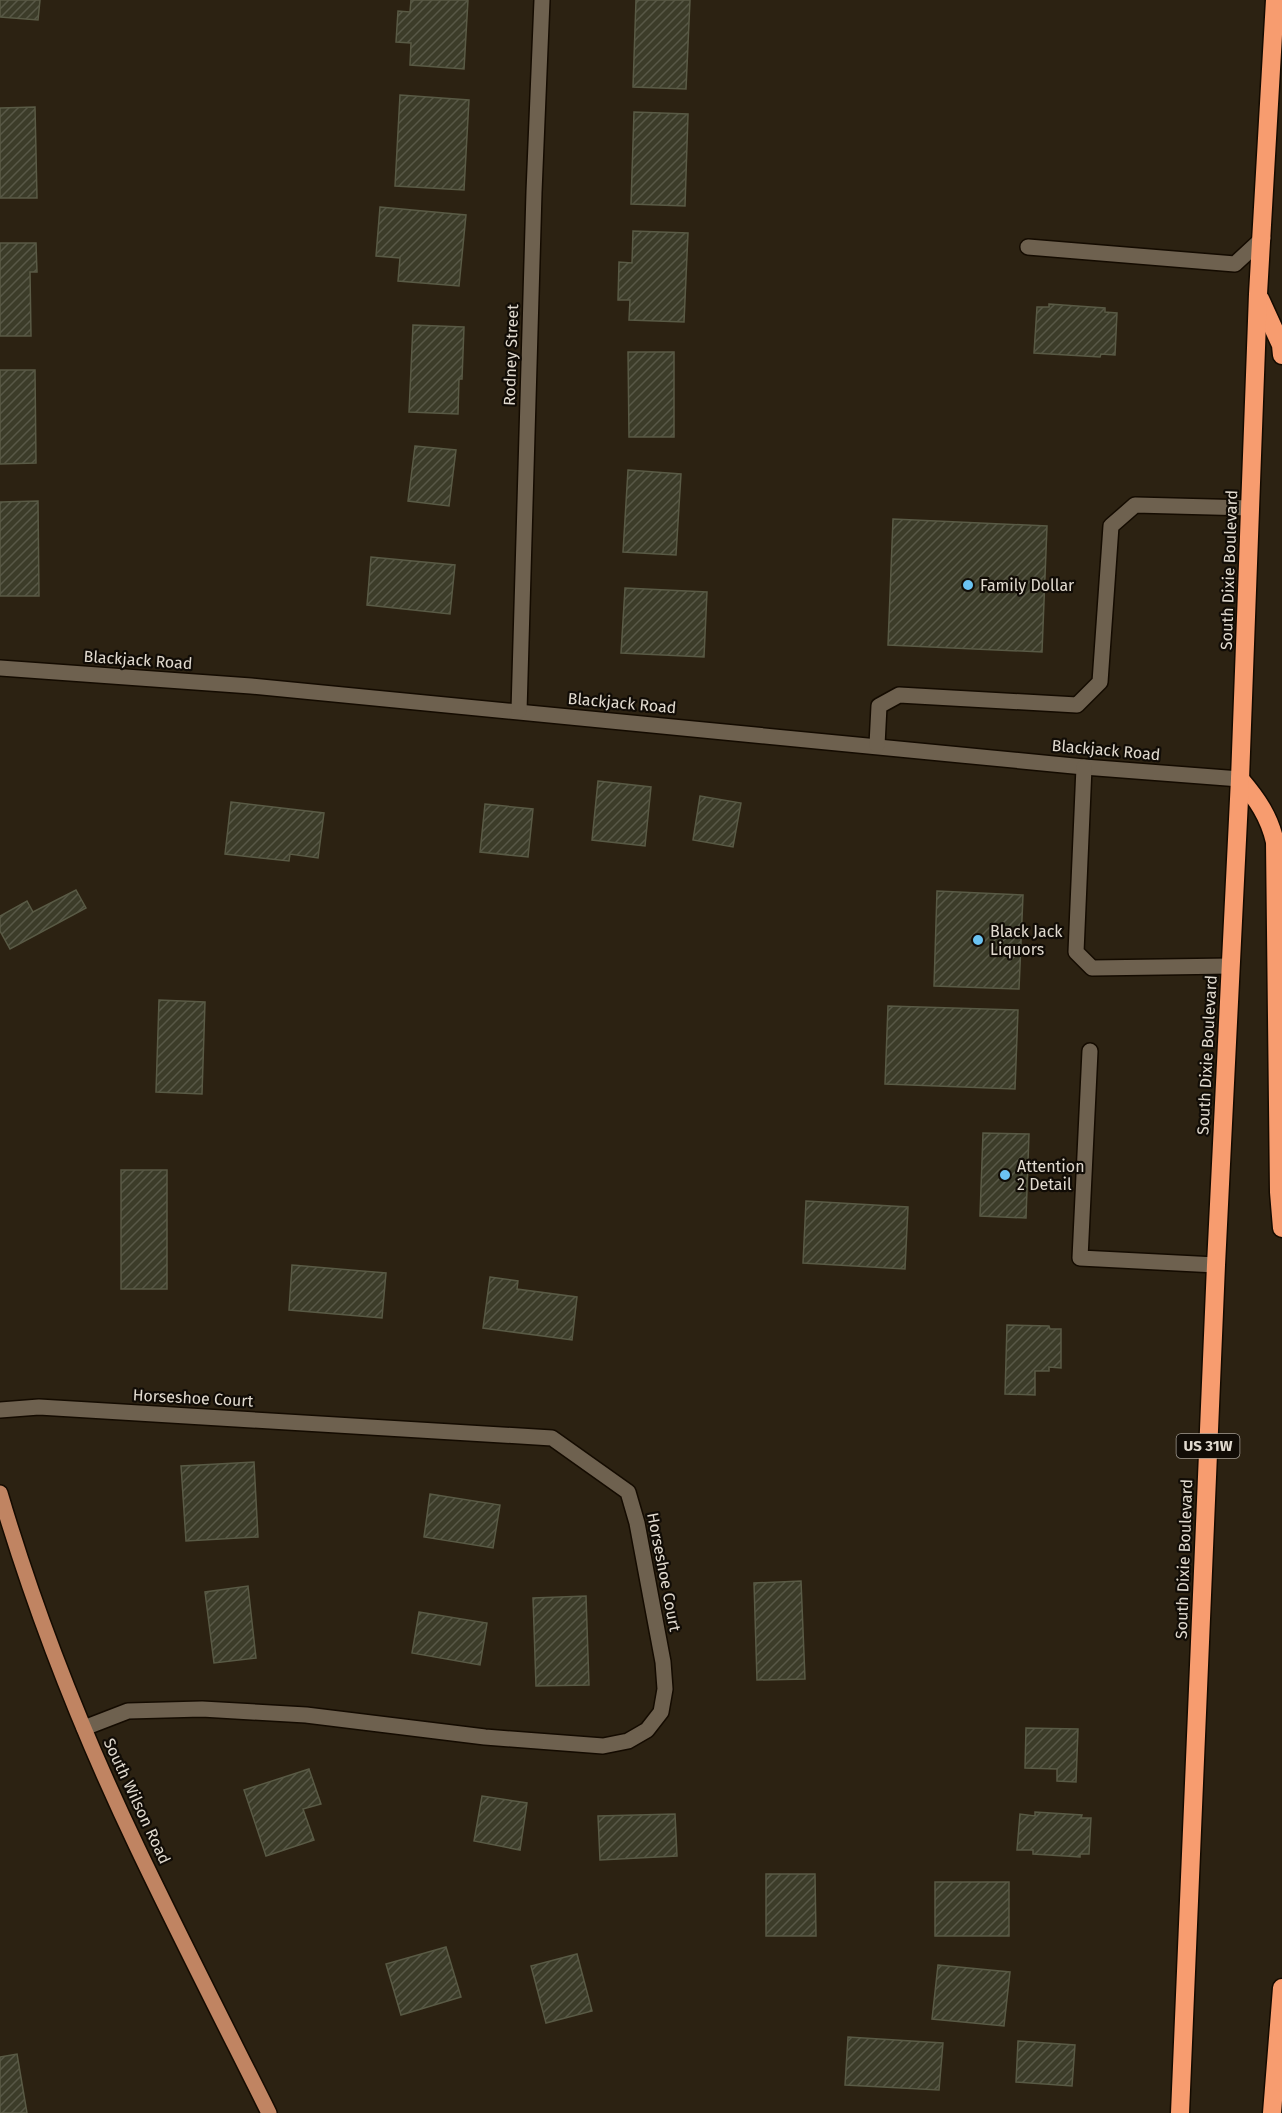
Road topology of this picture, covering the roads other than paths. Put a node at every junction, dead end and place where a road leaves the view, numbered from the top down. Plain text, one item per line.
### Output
1 (542, 0) edge
2 (1275, 0) edge
3 (1277, 80) edge
4 (1263, 238) junction
5 (1029, 247) dead end
6 (1258, 294) junction
7 (1282, 355) edge
8 (1250, 508) junction
9 (0, 668) edge
10 (519, 711) junction
11 (877, 746) junction
12 (1084, 767) junction
13 (1240, 779) junction
14 (1231, 966) junction
15 (1090, 1051) dead end
16 (1282, 1228) edge
17 (1216, 1265) junction
18 (0, 1410) edge
19 (0, 1493) edge
20 (84, 1728) junction
21 (1282, 1988) edge
22 (269, 2113) edge
23 (1180, 2113) edge
24 (1272, 2113) edge

1 - 10 street, Rodney Street
2 - 3 highway, South Dixie Boulevard / US 31W
3 - 4 highway, South Dixie Boulevard / US 31W
4 - 5 street
4 - 6 highway, South Dixie Boulevard / US 31W
6 - 7 highway
6 - 8 highway, South Dixie Boulevard / US 31W
8 - 11 street
8 - 13 highway, South Dixie Boulevard / US 31W
9 - 10 street, Blackjack Road
10 - 11 street, Blackjack Road
11 - 12 street, Blackjack Road
12 - 13 street, Blackjack Road
12 - 14 street
13 - 14 highway, South Dixie Boulevard / US 31W
13 - 16 highway
14 - 17 highway, South Dixie Boulevard / US 31W
15 - 17 street
17 - 23 highway, South Dixie Boulevard / US 31W
18 - 20 street, Horseshoe Court
19 - 20 main road, South Wilson Road
20 - 22 main road, South Wilson Road
21 - 24 highway

